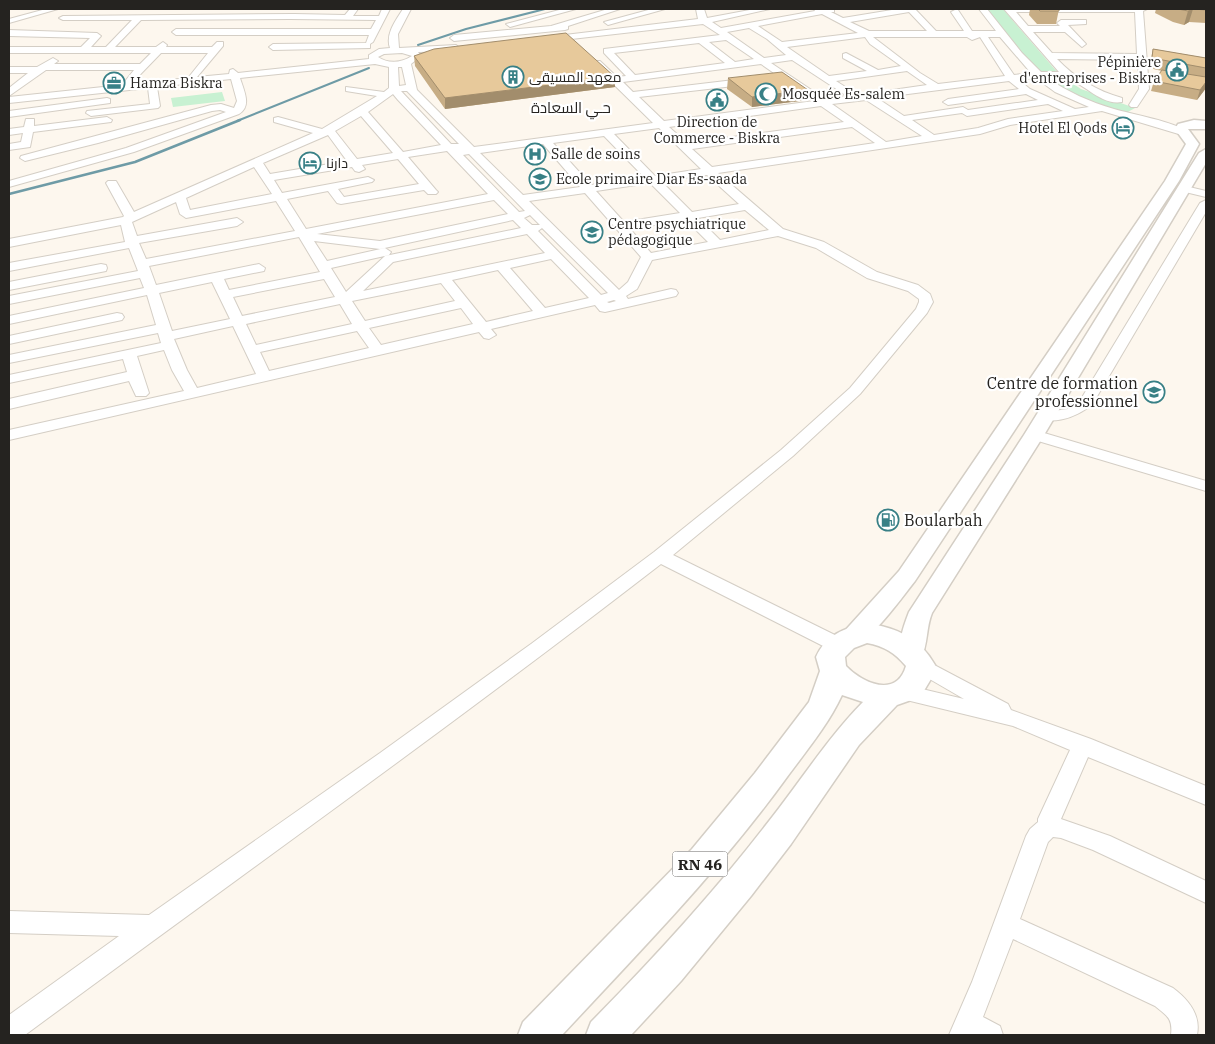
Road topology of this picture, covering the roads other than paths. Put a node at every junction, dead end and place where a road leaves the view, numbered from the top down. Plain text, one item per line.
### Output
1 (54, 9) edge
2 (98, 9) edge
3 (199, 9) edge
4 (354, 9) edge
5 (386, 9) edge
6 (407, 9) edge
7 (572, 9) edge
8 (616, 9) edge
9 (661, 9) edge
10 (666, 9) edge
11 (736, 9) edge
12 (740, 9) edge
13 (758, 9) edge
14 (839, 9) edge
15 (910, 9) edge
16 (983, 9) edge
17 (1140, 9) edge
18 (820, 10) edge
19 (1009, 10) edge
20 (1049, 10) edge
21 (1079, 10) edge
22 (955, 12) dead end
23 (295, 14) edge
24 (702, 15) edge
25 (192, 16) junction
26 (245, 16) junction
27 (63, 18) junction
28 (138, 18) junction
29 (347, 18) junction
30 (381, 18) junction
31 (626, 19) junction
32 (782, 19) junction
33 (797, 19) junction
34 (9, 21) edge
35 (842, 21) junction
36 (50, 23) junction
37 (752, 26) junction
38 (809, 26) dead end
39 (1064, 26) junction
40 (549, 29) junction
41 (1026, 29) junction
42 (230, 31) junction
43 (283, 31) junction
44 (817, 31) dead end
45 (176, 32) junction
46 (374, 32) junction
47 (9, 33) edge
48 (27, 34) junction
49 (43, 34) junction
50 (725, 34) junction
51 (934, 34) junction
52 (865, 36) junction
53 (972, 36) junction
54 (1005, 36) junction
55 (569, 37) junction
56 (984, 37) junction
57 (454, 38) junction
58 (777, 39) junction
59 (831, 39) junction
60 (701, 40) junction
61 (540, 41) edge
62 (1082, 44) dead end
63 (482, 45) edge
64 (332, 46) junction
65 (367, 46) junction
66 (9, 49) edge
67 (69, 50) junction
68 (83, 50) junction
69 (108, 50) junction
70 (159, 50) junction
71 (214, 50) junction
72 (395, 50) junction
73 (429, 50) junction
74 (794, 56) junction
75 (846, 56) dead end
76 (1050, 56) junction
77 (1142, 57) junction
78 (265, 58) junction
79 (373, 58) junction
80 (409, 58) junction
81 (762, 61) junction
82 (322, 64) junction
83 (393, 64) junction
84 (732, 65) junction
85 (88, 67) junction
86 (142, 67) junction
87 (868, 67) junction
88 (40, 68) junction
89 (909, 68) junction
90 (9, 70) edge
91 (818, 73) junction
92 (877, 73) junction
93 (234, 74) junction
94 (1038, 75) junction
95 (1067, 75) junction
96 (192, 77) junction
97 (632, 77) junction
98 (785, 77) junction
99 (1011, 78) junction
100 (615, 80) junction
101 (829, 80) junction
102 (126, 84) junction
103 (152, 84) junction
104 (69, 87) junction
105 (411, 88) junction
106 (931, 88) junction
107 (349, 89) dead end
108 (1027, 90) junction
109 (390, 92) junction
110 (1144, 92) junction
111 (9, 94) edge
112 (633, 95) junction
113 (1105, 96) junction
114 (862, 97) junction
115 (157, 99) junction
116 (81, 100) junction
117 (1050, 101) junction
118 (822, 102) junction
119 (948, 102) junction
120 (1134, 105) junction
121 (1104, 108) junction
122 (1146, 109) dead end
123 (770, 110) junction
124 (362, 111) junction
125 (235, 112) junction
126 (965, 112) junction
127 (1073, 112) junction
128 (10, 116) edge
129 (92, 118) junction
130 (1179, 118) dead end
131 (901, 119) junction
132 (278, 120) dead end
133 (661, 124) junction
134 (853, 124) junction
135 (1197, 126) edge
136 (994, 128) junction
137 (817, 129) junction
138 (798, 131) junction
139 (326, 132) junction
140 (606, 132) junction
141 (28, 133) junction
142 (9, 138) edge
143 (932, 138) junction
144 (54, 139) junction
145 (546, 140) junction
146 (94, 141) junction
147 (1206, 141) edge
148 (884, 145) junction
149 (9, 147) edge
150 (467, 147) junction
151 (684, 147) junction
152 (451, 150) junction
153 (846, 150) junction
154 (829, 153) junction
155 (1206, 153) edge
156 (400, 154) junction
157 (25, 158) junction
158 (96, 160) junction
159 (256, 162) junction
160 (354, 163) junction
161 (710, 172) junction
162 (267, 178) junction
163 (368, 180) junction
164 (653, 180) junction
165 (22, 181) junction
166 (112, 183) dead end
167 (9, 184) edge
168 (427, 186) junction
169 (331, 187) junction
170 (590, 189) junction
171 (1185, 189) junction
172 (379, 194) junction
173 (1206, 194) edge
174 (180, 196) junction
175 (497, 196) junction
176 (279, 197) junction
177 (519, 199) junction
178 (341, 201) junction
179 (122, 203) junction
180 (1206, 203) edge
181 (444, 206) junction
182 (749, 206) junction
183 (228, 207) junction
184 (152, 209) junction
185 (532, 212) junction
186 (186, 214) junction
187 (515, 216) junction
188 (688, 216) junction
189 (128, 219) junction
190 (237, 222) junction
191 (356, 223) junction
192 (546, 226) junction
193 (623, 226) junction
194 (528, 229) junction
195 (192, 230) junction
196 (779, 232) junction
197 (305, 235) junction
198 (12, 242) edge
199 (132, 242) junction
200 (716, 243) junction
201 (95, 252) junction
202 (384, 252) junction
203 (553, 255) junction
204 (254, 256) junction
205 (648, 257) junction
206 (13, 266) edge
207 (500, 266) junction
208 (101, 268) junction
209 (143, 269) junction
210 (326, 270) junction
211 (216, 277) junction
212 (443, 277) junction
213 (105, 281) junction
214 (14, 285) edge
215 (268, 286) junction
216 (152, 291) junction
217 (671, 293) dead end
218 (225, 295) junction
219 (346, 297) junction
220 (15, 299) edge
221 (111, 299) junction
222 (621, 299) junction
223 (465, 303) junction
224 (602, 304) junction
225 (422, 313) junction
226 (542, 313) junction
227 (117, 317) junction
228 (9, 320) edge
229 (236, 320) junction
230 (360, 326) junction
231 (485, 331) junction
232 (122, 336) junction
233 (167, 336) junction
234 (439, 336) junction
235 (300, 339) junction
236 (9, 340) edge
237 (252, 350) junction
238 (377, 350) junction
239 (129, 354) junction
240 (9, 359) edge
241 (313, 366) junction
242 (281, 373) junction
243 (135, 375) junction
244 (264, 377) junction
245 (9, 379) edge
246 (189, 388) junction
247 (141, 393) junction
248 (9, 399) edge
249 (1046, 416) junction
250 (9, 423) edge
251 (9, 435) edge
252 (1034, 435) junction
253 (1206, 486) edge
254 (660, 556) junction
255 (842, 651) junction
256 (916, 658) junction
257 (894, 694) junction
258 (1017, 719) junction
259 (1083, 745) junction
260 (1206, 796) edge
261 (1051, 827) junction
262 (1206, 892) edge
263 (9, 922) edge
264 (1006, 924) junction
265 (152, 926) junction
266 (965, 1029) edge
267 (9, 1031) edge
268 (536, 1035) edge
269 (605, 1035) edge
270 (990, 1035) edge
271 (1184, 1035) edge

1 - 34 street
2 - 27 street
3 - 25 street
4 - 29 street
5 - 30 street
6 - 72 street
7 - 57 street
8 - 40 street
9 - 31 street
10 - 31 street
11 - 12 street
11 - 24 street
13 - 24 street
13 - 32 street
14 - 18 street
15 - 35 street
15 - 51 street
16 - 54 street
17 - 21 street
17 - 77 street
18 - 33 street
18 - 35 street
19 - 20 street
19 - 41 street
20 - 21 street
20 - 39 street
21 - 39 street
22 - 53 street
23 - 26 street
23 - 29 street
23 - 43 street
24 - 50 street
24 - 55 street
24 - 63 street
25 - 26 street
25 - 28 street
25 - 45 street
26 - 42 street
27 - 28 street
27 - 36 street
28 - 69 street
29 - 30 street
30 - 46 street
31 - 40 street
32 - 33 street
32 - 37 street
33 - 37 street
33 - 38 street
35 - 52 street
36 - 47 street
36 - 49 street
37 - 50 street
37 - 58 street
39 - 41 street
39 - 62 street
40 - 57 street
41 - 76 street
42 - 43 street
42 - 45 street
42 - 71 street
43 - 46 street
43 - 78 street
44 - 59 street
45 - 70 street
46 - 65 street
47 - 48 street
48 - 49 street
48 - 66 street
49 - 68 street
50 - 60 street
50 - 81 street
51 - 52 street
51 - 53 street
52 - 53 street
52 - 59 street
52 - 89 street
53 - 54 street
53 - 56 street
54 - 56 street
54 - 94 street
55 - 61 street
55 - 100 street
56 - 99 street
57 - 73 street
58 - 59 street
58 - 74 street
60 - 84 street
60 - 97 street
64 - 65 street
64 - 78 street
64 - 82 street
65 - 79 street
66 - 67 street
67 - 68 street
67 - 88 street
68 - 69 street
69 - 70 street
70 - 71 street
70 - 86 street
71 - 96 street
72 - 79 street
72 - 80 street
73 - 80 street
73 - 80 street
74 - 81 street
74 - 91 street
75 - 87 street
76 - 77 street
76 - 95 street
77 - 110 street
78 - 82 street
78 - 93 street
79 - 82 street
79 - 83 street
79 - 93 street
80 - 83 street
80 - 105 street
81 - 84 street
81 - 98 street
83 - 109 street
84 - 97 street
85 - 86 street
85 - 88 street
85 - 104 street
86 - 102 street
87 - 91 street
87 - 92 street
88 - 90 street
88 - 111 street
89 - 92 street
89 - 106 street
91 - 101 street
92 - 101 street
93 - 96 street
93 - 103 street
93 - 125 street
94 - 95 street
94 - 99 street
94 - 121 street
95 - 113 street
96 - 102 street
97 - 100 street
98 - 112 street
98 - 118 street
99 - 106 street
99 - 108 street
100 - 112 street
101 - 114 street
102 - 116 street
103 - 115 street
103 - 116 street
104 - 111 street
104 - 116 street
104 - 128 street
105 - 109 street
105 - 150 street
106 - 114 street
106 - 119 street
107 - 109 street
108 - 117 street
108 - 119 street
109 - 124 street
109 - 152 street
110 - 113 street
110 - 120 street
112 - 133 street
113 - 120 street
114 - 118 street
114 - 131 street
115 - 116 street
115 - 129 street
116 - 128 street
116 - 129 street
116 - 141 street
117 - 126 street
117 - 127 street
118 - 123 street
118 - 134 street
119 - 126 street
120 - 122 street
121 - 127 street
121 - 135 street
123 - 133 street
123 - 138 street
124 - 139 street
124 - 156 street
125 - 146 street
125 - 158 street
126 - 131 street
126 - 136 street
127 - 136 street
128 - 141 street
129 - 144 street
129 - 146 street
130 - 135 street
131 - 143 street
132 - 139 street
133 - 140 street
133 - 151 street
134 - 137 street
134 - 148 street
135 - 147 main road
135 - 255 main road
136 - 143 street
137 - 138 street
137 - 153 street
138 - 151 street
138 - 154 street
139 - 159 street
139 - 160 street
140 - 145 street
140 - 164 street
141 - 142 street
141 - 144 street
141 - 149 street
141 - 157 street
143 - 148 street
144 - 146 street
144 - 157 street
145 - 150 street
145 - 170 street
146 - 158 street
148 - 153 street
150 - 152 street
150 - 177 street
151 - 161 street
152 - 156 street
152 - 175 street
153 - 154 street
154 - 161 street
155 - 171 main road
156 - 160 street
156 - 168 street
157 - 165 street
158 - 165 street
159 - 162 street
159 - 174 street
160 - 162 street
160 - 163 street
161 - 164 street
161 - 182 street
162 - 176 street
163 - 169 street
163 - 172 street
164 - 170 street
164 - 188 street
165 - 167 street
166 - 179 street
168 - 172 street
168 - 181 street
169 - 176 street
169 - 178 street
170 - 177 street
170 - 193 street
171 - 173 street
171 - 249 main road
172 - 178 street
174 - 184 street
174 - 186 street
175 - 181 street
175 - 187 street
176 - 183 street
176 - 197 street
177 - 185 street
178 - 191 street
179 - 184 street
179 - 189 street
180 - 249 street
181 - 191 street
182 - 188 street
182 - 196 street
183 - 186 street
183 - 190 street
184 - 189 street
185 - 187 street
185 - 192 street
186 - 195 street
187 - 194 street
187 - 202 street
188 - 193 street
188 - 200 street
189 - 198 street
189 - 199 street
190 - 195 street
190 - 204 street
191 - 197 street
192 - 194 street
192 - 222 street
193 - 205 street
194 - 202 street
194 - 203 street
195 - 199 street
196 - 200 street
196 - 254 street
197 - 202 street
197 - 204 street
197 - 210 street
198 - 206 street
199 - 201 street
199 - 209 street
200 - 205 street
201 - 206 street
201 - 208 street
202 - 210 street
202 - 219 street
203 - 207 street
203 - 224 street
204 - 209 street
204 - 211 street
204 - 215 street
205 - 222 street
206 - 214 street
207 - 212 street
207 - 226 street
208 - 213 street
208 - 214 street
209 - 213 street
209 - 216 street
210 - 215 street
210 - 219 street
211 - 216 street
211 - 218 street
212 - 219 street
212 - 223 street
213 - 220 street
214 - 220 street
215 - 218 street
216 - 221 street
216 - 233 street
217 - 222 street
218 - 229 street
219 - 229 street
219 - 230 street
221 - 227 street
221 - 228 street
222 - 224 street
223 - 225 street
223 - 231 street
224 - 226 street
224 - 231 street
225 - 230 street
225 - 234 street
226 - 231 street
227 - 232 street
227 - 236 street
229 - 233 street
229 - 237 street
230 - 235 street
230 - 238 street
231 - 234 street
231 - 242 street
232 - 233 street
232 - 240 street
233 - 239 street
233 - 246 street
234 - 238 street
235 - 237 street
235 - 241 street
237 - 244 street
238 - 241 street
239 - 243 street
239 - 245 street
241 - 242 street
242 - 244 street
243 - 247 street
243 - 248 street
244 - 246 street
246 - 247 street
246 - 251 street
247 - 250 street
249 - 252 main road
252 - 253 street
252 - 256 main road
254 - 255 street
254 - 265 street
255 - 256 highway
255 - 257 highway
255 - 268 highway, RN 46
256 - 257 highway
256 - 258 street
257 - 258 street
257 - 269 highway, RN 46
258 - 259 street
259 - 260 street
259 - 261 street
261 - 262 street
261 - 264 street
263 - 265 street
264 - 266 street
264 - 271 street
265 - 267 street
266 - 270 street

